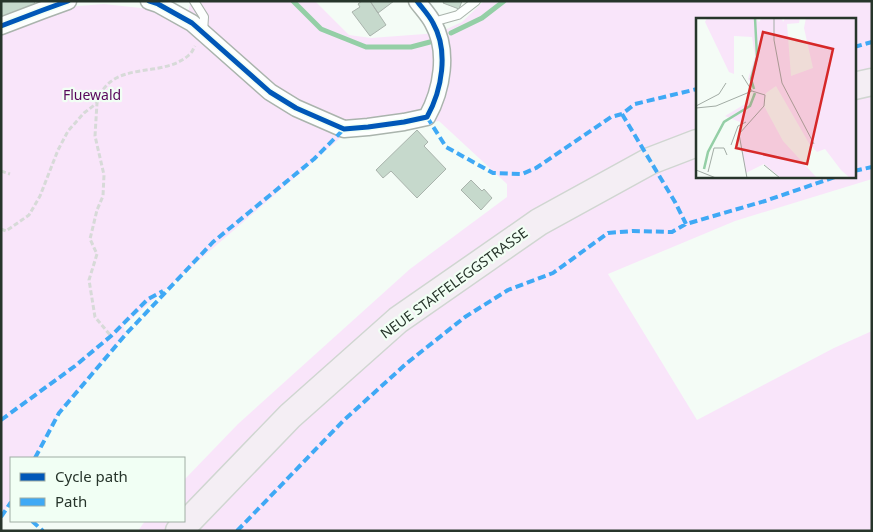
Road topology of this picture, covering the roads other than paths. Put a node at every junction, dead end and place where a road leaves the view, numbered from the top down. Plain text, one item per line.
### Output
1 (68, 1) edge
2 (149, 1) edge
3 (194, 1) edge
4 (417, 1) edge
5 (476, 1) edge
6 (433, 22) junction
7 (1, 26) edge
8 (203, 32) junction
9 (872, 82) edge
10 (856, 86) edge
11 (696, 143) edge
12 (178, 531) edge

1 - 7 street
2 - 8 street
3 - 8 lane
4 - 6 street
5 - 6 lane
6 - 8 street
9 - 10 main road
11 - 12 main road, NEUE STAFFELEGGSTRASSE

